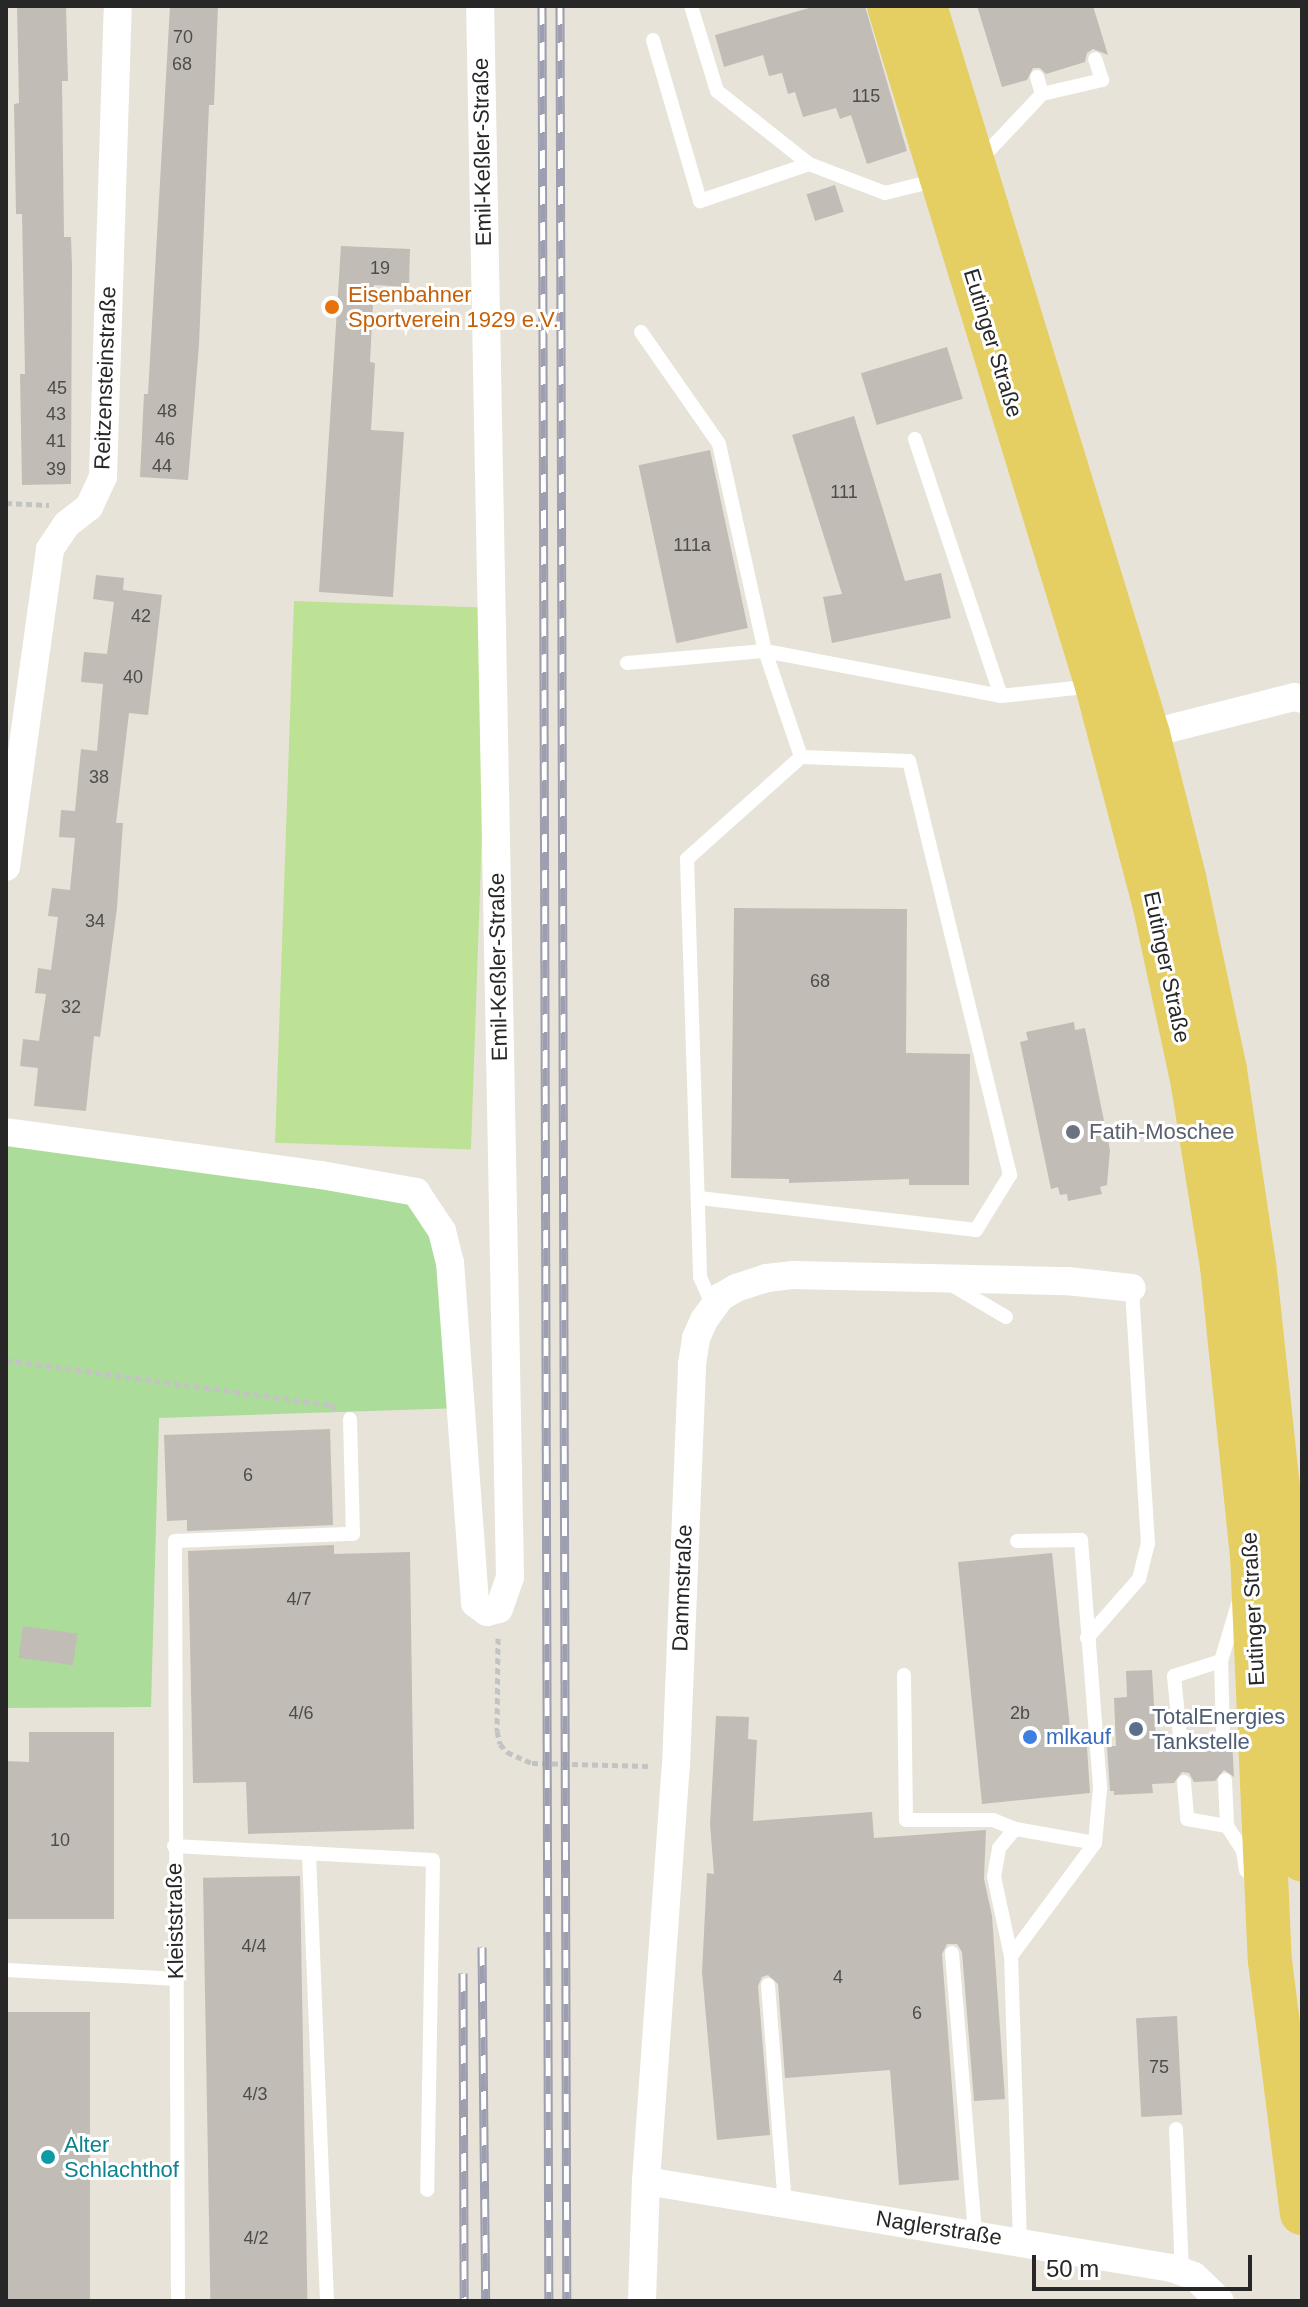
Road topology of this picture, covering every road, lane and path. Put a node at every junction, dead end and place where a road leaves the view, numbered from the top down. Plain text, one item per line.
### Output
1 (480, 6) edge
2 (691, 6) edge
3 (889, 6) edge
4 (925, 6) edge
5 (118, 11) dead end
6 (653, 40) dead end
7 (1095, 59) dead end
8 (1037, 77) dead end
9 (1042, 94) junction
10 (809, 164) junction
11 (958, 174) junction
12 (641, 332) dead end
13 (915, 439) dead end
14 (765, 651) junction
15 (627, 663) dead end
16 (1097, 686) junction
17 (1001, 696) junction
18 (1302, 699) edge
19 (1148, 734) junction
20 (801, 757) junction
21 (6, 867) edge
22 (6, 1132) edge
23 (699, 1198) junction
24 (939, 1277) junction
25 (1132, 1288) joint
26 (713, 1306) junction
27 (1006, 1317) dead end
28 (6, 1360) edge
29 (1267, 1384) junction
30 (350, 1419) joint
31 (1292, 1470) dead end
32 (1017, 1541) dead end
33 (1252, 1554) junction
34 (499, 1609) junction
35 (1087, 1638) junction
36 (1221, 1661) junction
37 (904, 1675) dead end
38 (1223, 1735) dead end
39 (1180, 1737) dead end
40 (676, 1766) junction
41 (1225, 1780) dead end
42 (1184, 1782) dead end
43 (1300, 1787) edge
44 (1227, 1826) junction
45 (1015, 1829) junction
46 (1095, 1843) junction
47 (174, 1846) junction
48 (309, 1853) junction
49 (1302, 1860) edge
50 (952, 1953) dead end
51 (1011, 1956) junction
52 (1286, 1960) edge
53 (6, 1970) edge
54 (175, 1979) junction
55 (768, 1985) dead end
56 (1281, 2056) junction
57 (1176, 2129) dead end
58 (646, 2181) junction
59 (427, 2190) dead end
60 (785, 2204) junction
61 (1302, 2213) edge
62 (975, 2233) junction
63 (1020, 2241) junction
64 (1182, 2272) junction
65 (178, 2301) edge
66 (327, 2301) edge
67 (642, 2301) edge
68 (1220, 2301) edge

1 - 34 street, Emil-Keßler-Straße
2 - 10 lane
3 - 11 main road, Eutinger Straße
4 - 11 main road, Eutinger Straße
5 - 21 street, Reitzensteinstraße
6 - 10 lane
7 - 9 lane
8 - 9 lane
9 - 11 lane
10 - 11 lane
11 - 16 main road, Eutinger Straße
11 - 19 main road, Eutinger Straße
12 - 14 lane
13 - 17 lane
14 - 15 lane
14 - 17 lane
14 - 20 lane
16 - 17 lane
16 - 33 main road, Eutinger Straße
18 - 19 street
19 - 29 main road, Eutinger Straße
20 - 23 lane
20 - 23 lane
22 - 34 street
23 - 26 lane
24 - 25 street
24 - 26 street
24 - 27 lane
25 - 35 lane
26 - 40 street, Dammstraße
28 - 30 path
29 - 31 lane
29 - 43 main road, Eutinger Straße
30 - 47 lane, Kleiststraße
32 - 35 lane
33 - 36 lane
33 - 52 main road, Eutinger Straße
34 - 40 path
35 - 46 lane
36 - 38 lane
36 - 39 lane
37 - 45 lane
40 - 58 street, Dammstraße
41 - 44 lane
42 - 44 lane
43 - 49 main road, Eutinger Straße
44 - 56 lane
45 - 46 lane
45 - 51 lane
46 - 51 lane
47 - 48 lane
47 - 54 lane, Kleiststraße
48 - 59 lane
48 - 66 lane
50 - 62 lane
51 - 63 lane
52 - 56 main road, Eutinger Straße
53 - 54 lane
54 - 65 lane, Kleiststraße
55 - 60 lane
56 - 61 main road, Eutinger Straße
57 - 64 lane
58 - 60 street, Naglerstraße
58 - 67 street, Dammstraße
60 - 62 street, Naglerstraße
62 - 63 street, Naglerstraße
63 - 64 street, Naglerstraße
64 - 68 street, Naglerstraße

